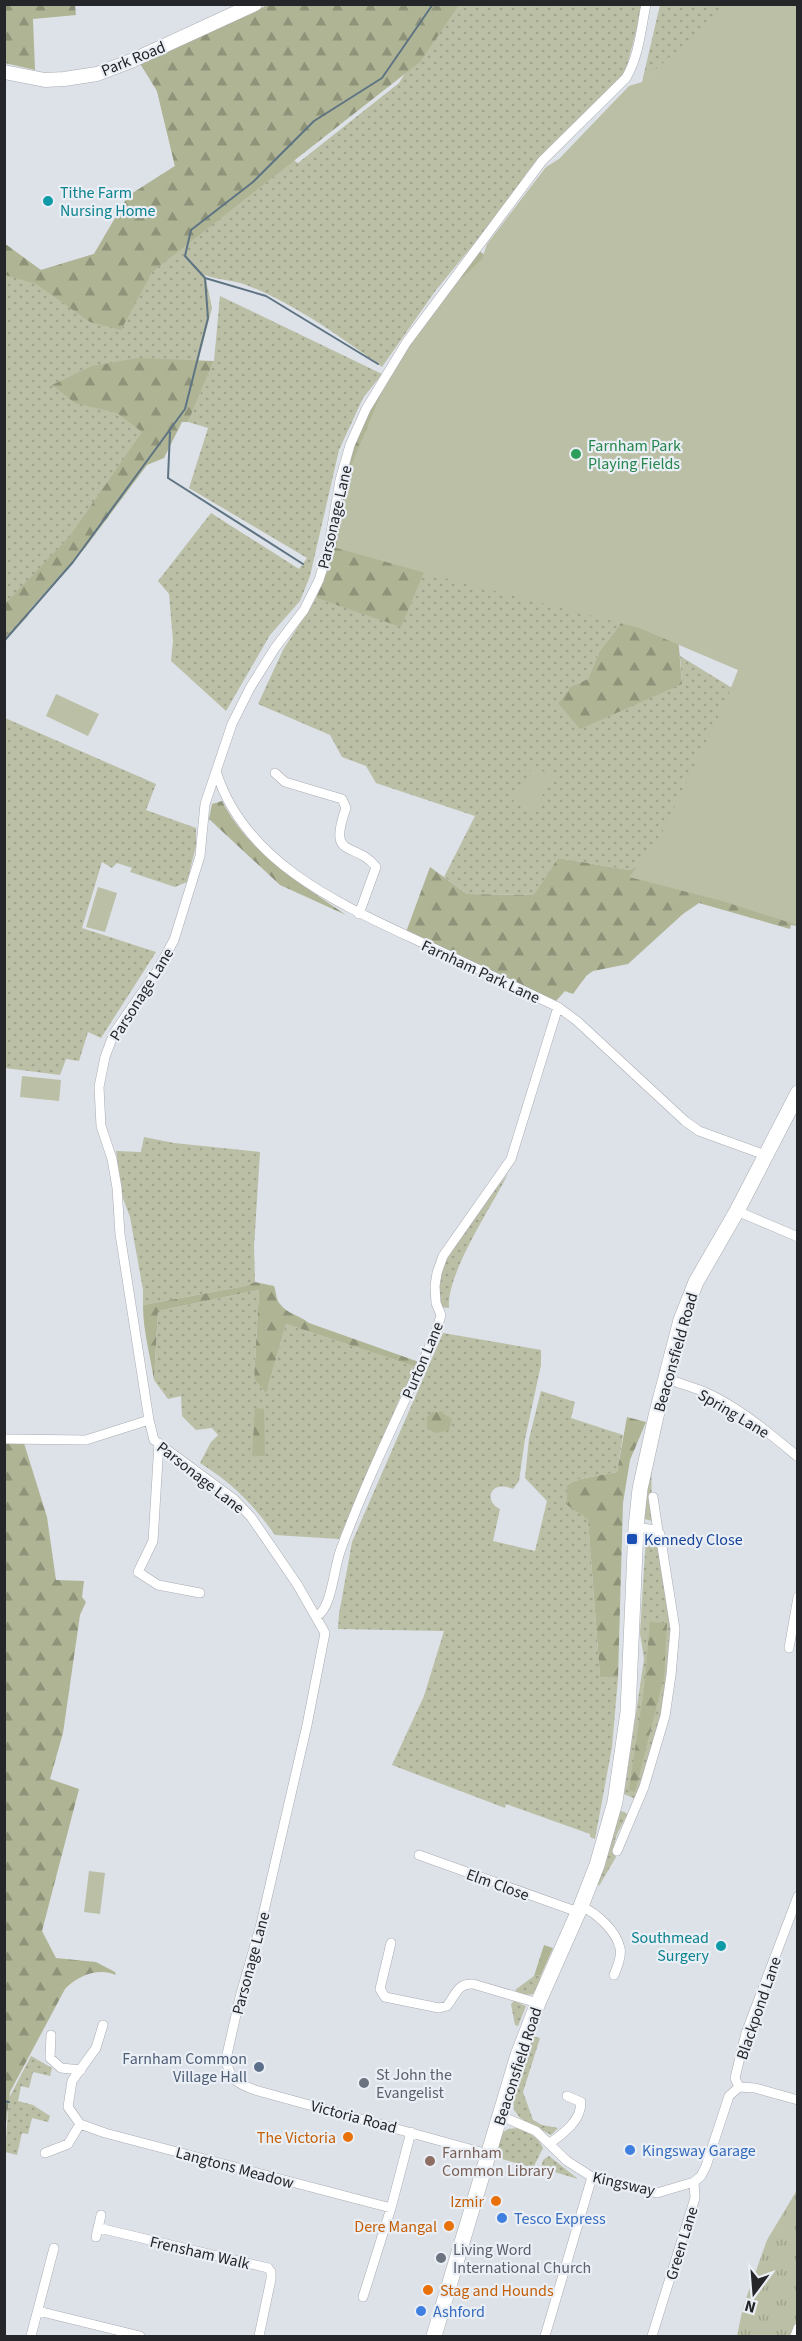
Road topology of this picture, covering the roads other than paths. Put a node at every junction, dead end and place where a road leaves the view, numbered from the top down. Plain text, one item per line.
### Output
1 (255, 4) edge
2 (646, 4) edge
3 (4, 72) edge
4 (216, 771) junction
5 (275, 773) dead end
6 (285, 782) junction
7 (276, 787) dead end
8 (358, 914) junction
9 (558, 1007) junction
10 (798, 1093) edge
11 (765, 1155) junction
12 (737, 1211) junction
13 (798, 1237) edge
14 (665, 1378) junction
15 (149, 1420) junction
16 (4, 1439) edge
17 (159, 1443) junction
18 (798, 1457) edge
19 (652, 1497) dead end
20 (636, 1527) junction
21 (658, 1531) junction
22 (200, 1593) dead end
23 (798, 1597) edge
24 (317, 1616) junction
25 (789, 1648) dead end
26 (615, 1802) junction
27 (635, 1809) junction
28 (617, 1851) dead end
29 (419, 1855) dead end
30 (798, 1896) edge
31 (580, 1909) junction
32 (391, 1943) dead end
33 (614, 1975) dead end
34 (538, 2003) junction
35 (103, 2025) dead end
36 (51, 2035) dead end
37 (227, 2068) joint
38 (81, 2070) junction
39 (739, 2087) junction
40 (567, 2096) dead end
41 (798, 2100) edge
42 (501, 2116) junction
43 (80, 2124) junction
44 (411, 2132) junction
45 (550, 2143) junction
46 (45, 2153) dead end
47 (488, 2154) junction
48 (592, 2177) junction
49 (693, 2182) junction
50 (391, 2208) junction
51 (101, 2215) dead end
52 (54, 2248) dead end
53 (363, 2297) dead end
54 (38, 2311) junction
55 (798, 2328) edge
56 (31, 2337) edge
57 (140, 2337) edge
58 (259, 2337) edge
59 (435, 2337) edge
60 (545, 2337) edge
61 (652, 2337) edge
62 (795, 2337) edge

1 - 3 main road, Park Road
2 - 4 street, Parsonage Lane
4 - 8 street, Farnham Park Lane
4 - 15 street, Parsonage Lane
5 - 6 street
6 - 7 street
6 - 8 street
8 - 9 street, Farnham Park Lane
9 - 11 street, Farnham Park Lane
9 - 24 street, Purton Lane
10 - 11 main road, Beaconsfield Road
11 - 12 main road, Beaconsfield Road
12 - 13 street
12 - 14 main road, Beaconsfield Road
14 - 18 street, Spring Lane
14 - 20 main road, Beaconsfield Road
15 - 16 street
15 - 17 street, Parsonage Lane
17 - 22 street
17 - 24 street, Parsonage Lane
19 - 21 street
20 - 21 street
20 - 26 main road, Beaconsfield Road
21 - 27 street
23 - 25 street
24 - 37 street, Parsonage Lane
26 - 27 street
26 - 31 main road, Beaconsfield Road
27 - 28 street
29 - 31 street, Elm Close
30 - 39 street, Blackpond Lane
31 - 33 street
31 - 34 main road, Beaconsfield Road
32 - 34 street
34 - 42 main road, Beaconsfield Road
35 - 38 street
36 - 38 street
37 - 44 street, Victoria Road
38 - 43 street
39 - 41 street
39 - 49 street, Green Lane
40 - 45 street
42 - 45 street, Kingsway
42 - 47 main road, Beaconsfield Road
43 - 46 street
43 - 50 street, Langtons Meadow
44 - 47 street, Victoria Road
44 - 50 street
45 - 48 street, Kingsway
47 - 59 main road, Beaconsfield Road
48 - 49 street, Kingsway
48 - 60 street
49 - 61 street, Green Lane
50 - 53 street
51 - 58 street, Frensham Walk
52 - 54 street
54 - 56 street
54 - 57 street
55 - 62 street

